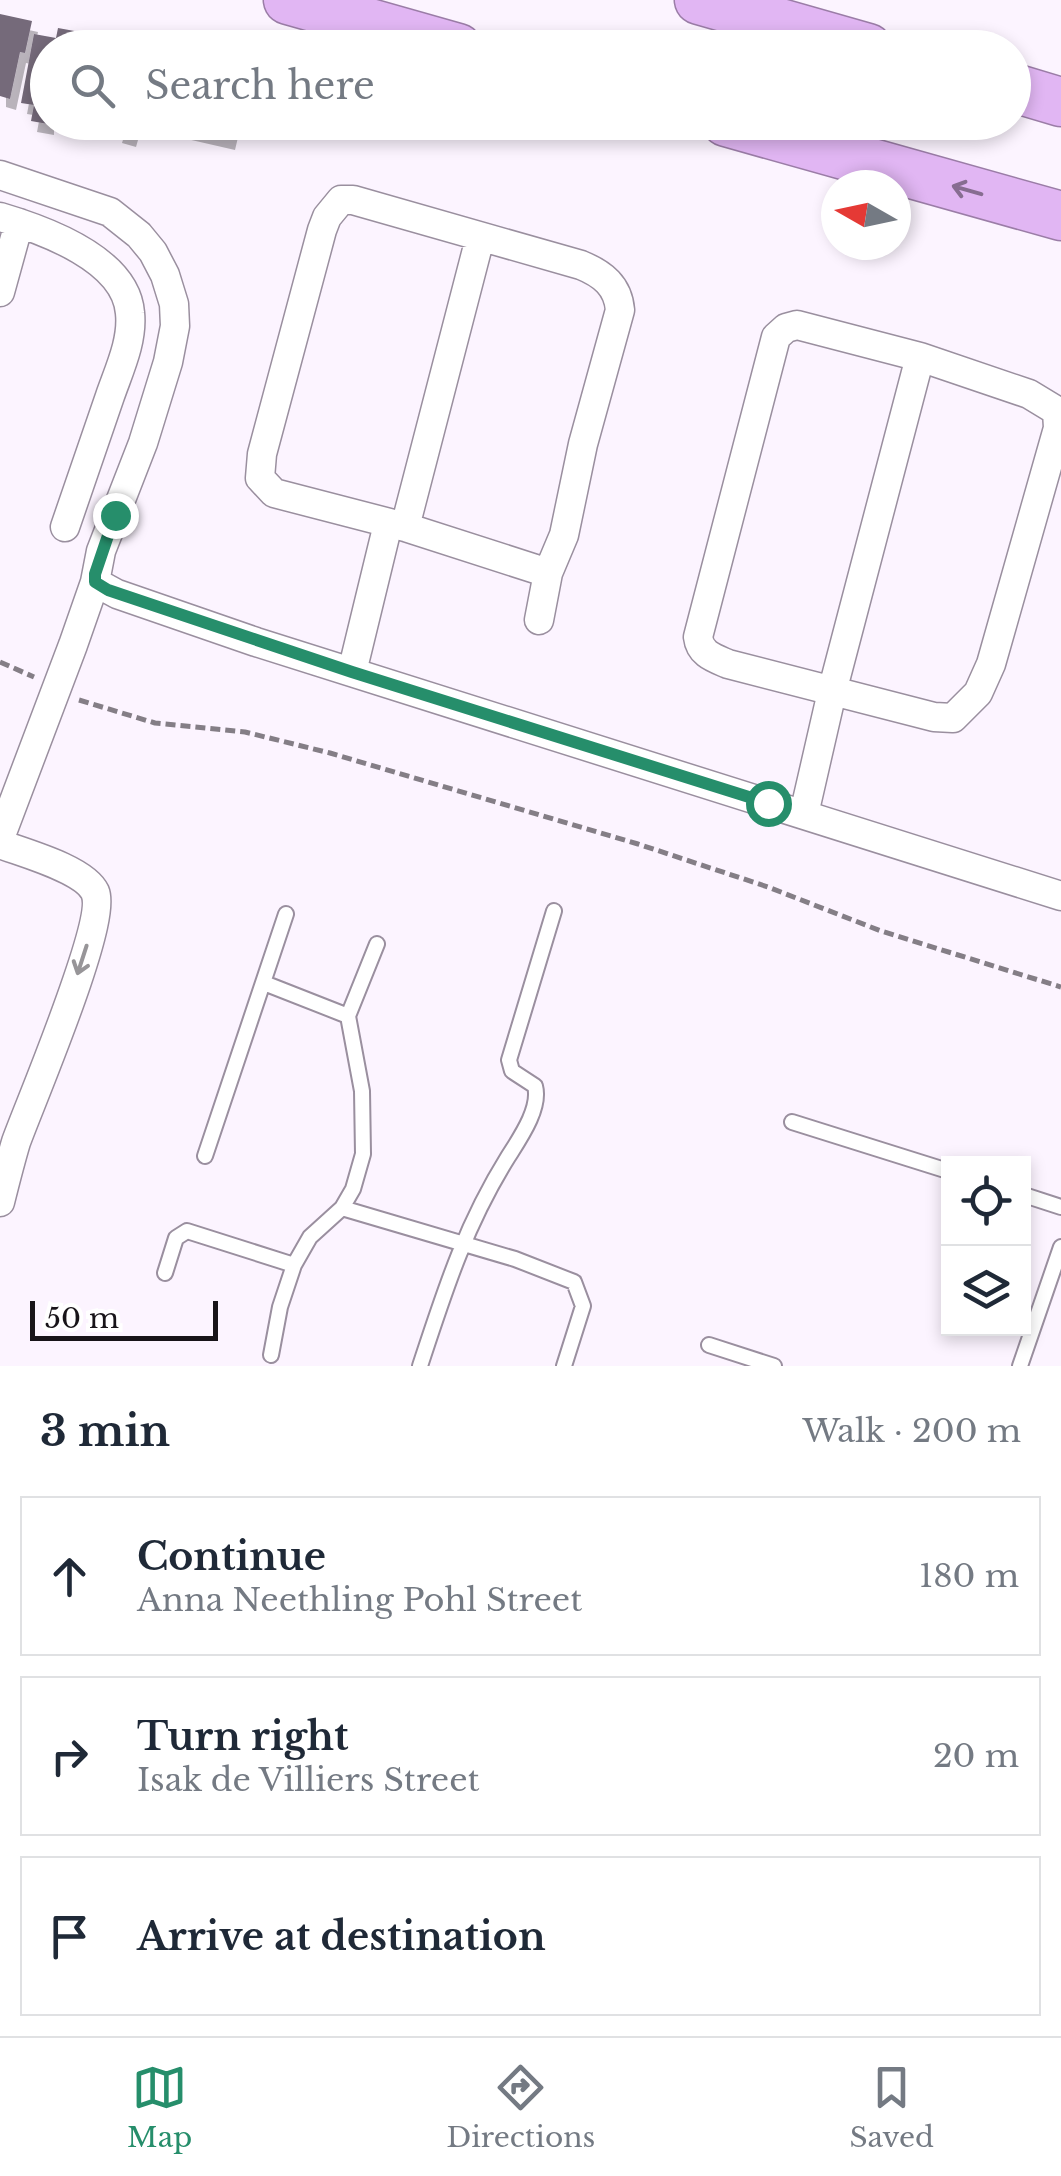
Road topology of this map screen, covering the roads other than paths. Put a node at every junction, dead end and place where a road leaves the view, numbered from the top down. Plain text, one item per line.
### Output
1 (288, 0) edge
2 (700, 0) edge
3 (394, 30) edge
4 (805, 30) edge
5 (1031, 93) edge
6 (1061, 102) edge
7 (790, 140) edge
8 (0, 174) edge
9 (1061, 216) edge
10 (9, 220) edge
11 (480, 238) junction
12 (0, 292) edge
13 (920, 357) junction
14 (396, 525) junction
15 (65, 527) dead end
16 (548, 573) junction
17 (95, 582) junction
18 (539, 620) dead end
19 (352, 672) junction
20 (832, 692) junction
21 (804, 814) junction
22 (0, 841) edge
23 (1061, 896) edge
24 (554, 911) dead end
25 (286, 914) dead end
26 (377, 944) dead end
27 (264, 982) junction
28 (348, 1016) junction
29 (792, 1122) dead end
30 (8, 1144) edge
31 (205, 1156) dead end
32 (941, 1169) edge
33 (1031, 1197) edge
34 (0, 1202) edge
35 (1061, 1207) edge
36 (342, 1208) junction
37 (461, 1243) junction
38 (1061, 1247) edge
39 (294, 1265) junction
40 (164, 1272) dead end
41 (709, 1344) dead end
42 (272, 1356) dead end
43 (420, 1366) edge
44 (564, 1366) edge
45 (774, 1366) edge
46 (1020, 1366) edge

1 - 3 highway
2 - 4 highway
5 - 6 highway
9 -> 7 highway
8 - 17 street
10 - 12 street
10 - 15 street
11 - 14 street
11 - 14 street
11 - 16 street
13 - 20 street
13 - 20 street
13 - 20 street
14 - 16 street
14 - 19 street
16 - 18 street
17 - 19 street
17 - 22 street
19 - 21 street
20 - 21 street
21 - 23 street
22 -> 30 street
24 - 37 lane
25 - 27 lane
26 - 28 lane
27 - 28 lane
27 - 31 lane
28 - 36 lane
29 - 32 lane
30 - 34 street
33 - 35 lane
36 - 37 lane
36 - 39 lane
37 - 43 lane
37 - 44 lane
38 - 46 lane
39 - 40 lane
39 - 42 lane
41 - 45 lane

